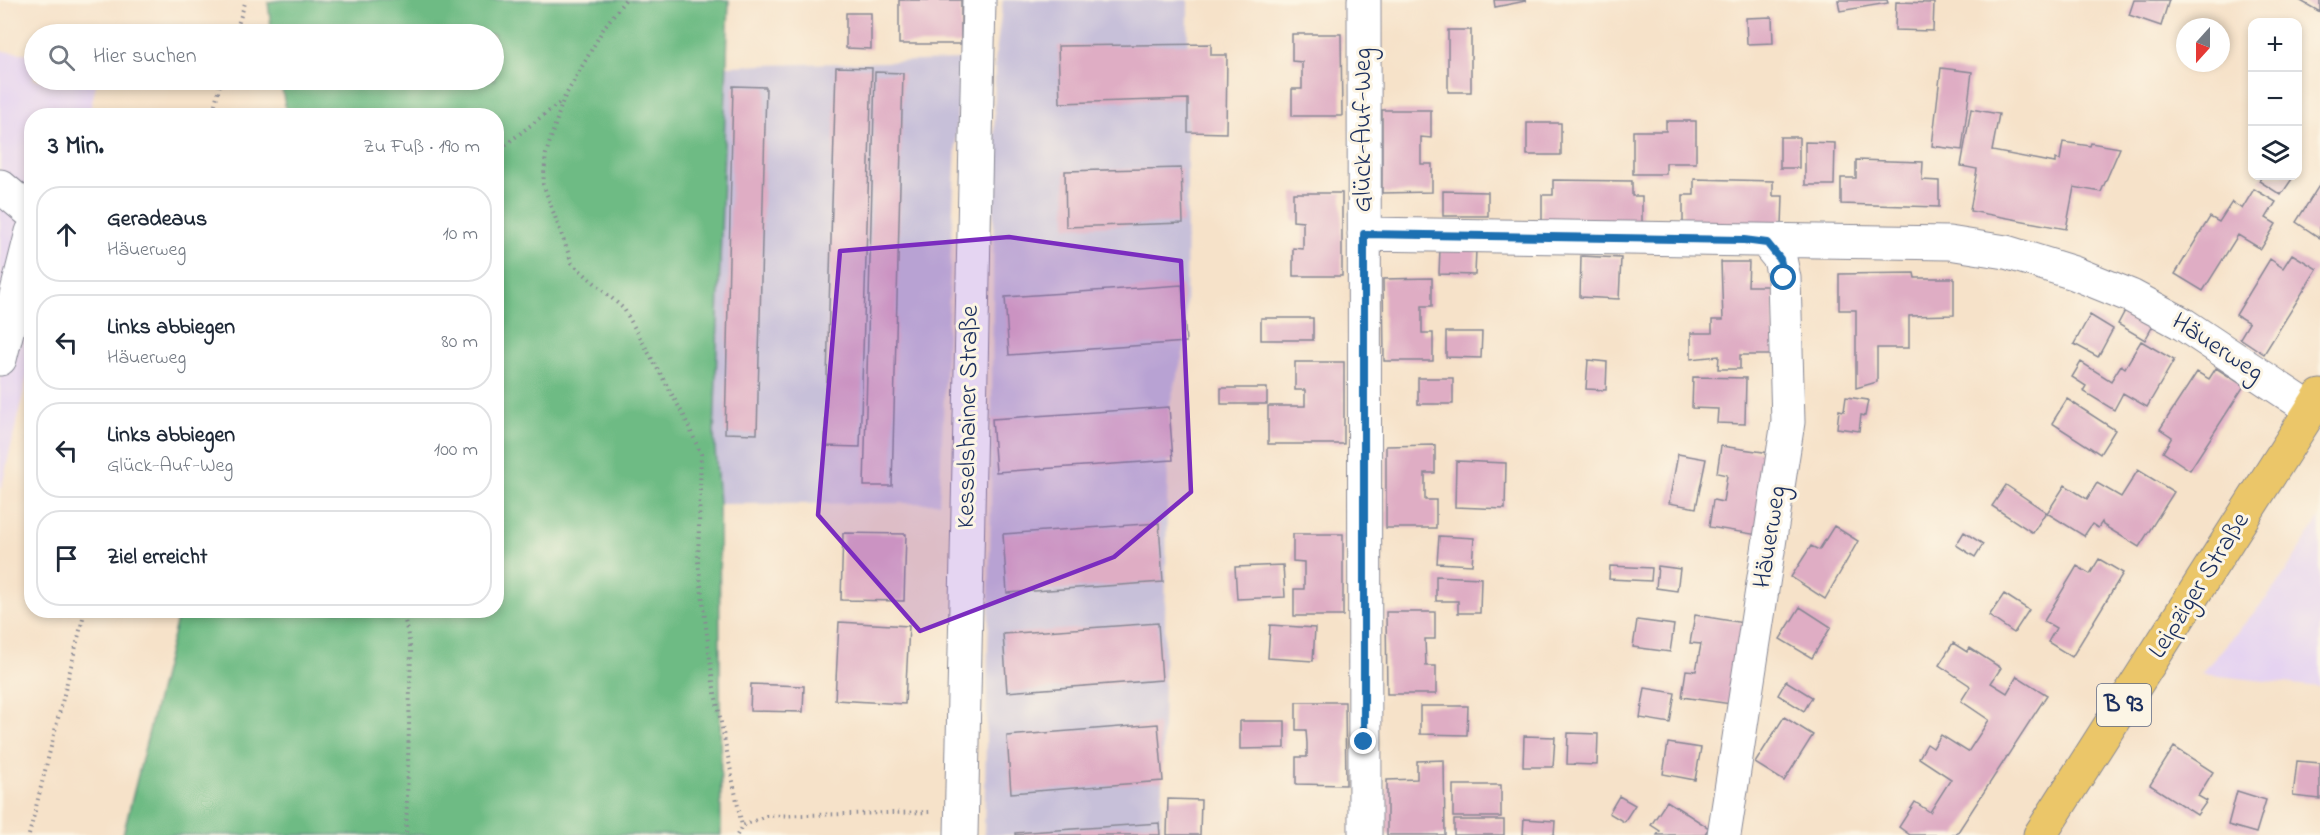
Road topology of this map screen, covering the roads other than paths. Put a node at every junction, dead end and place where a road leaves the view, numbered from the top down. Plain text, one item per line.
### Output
1 (980, 0) edge
2 (1364, 0) edge
3 (0, 186) edge
4 (24, 206) edge
5 (1364, 234) junction
6 (1767, 243) junction
7 (24, 264) edge
8 (0, 359) edge
9 (2316, 403) edge
10 (961, 823) edge
11 (1365, 835) edge
12 (1724, 835) edge
13 (2040, 835) edge

1 - 10 street, Kesselshainer Straße
2 - 5 street, Glück-Auf-Weg
3 - 4 street
5 - 6 street, Häuerweg
5 - 11 street, Glück-Auf-Weg
6 - 9 street, Häuerweg
6 - 12 street, Häuerweg
7 - 8 street
9 - 13 main road, Leipziger Straße / B 93

